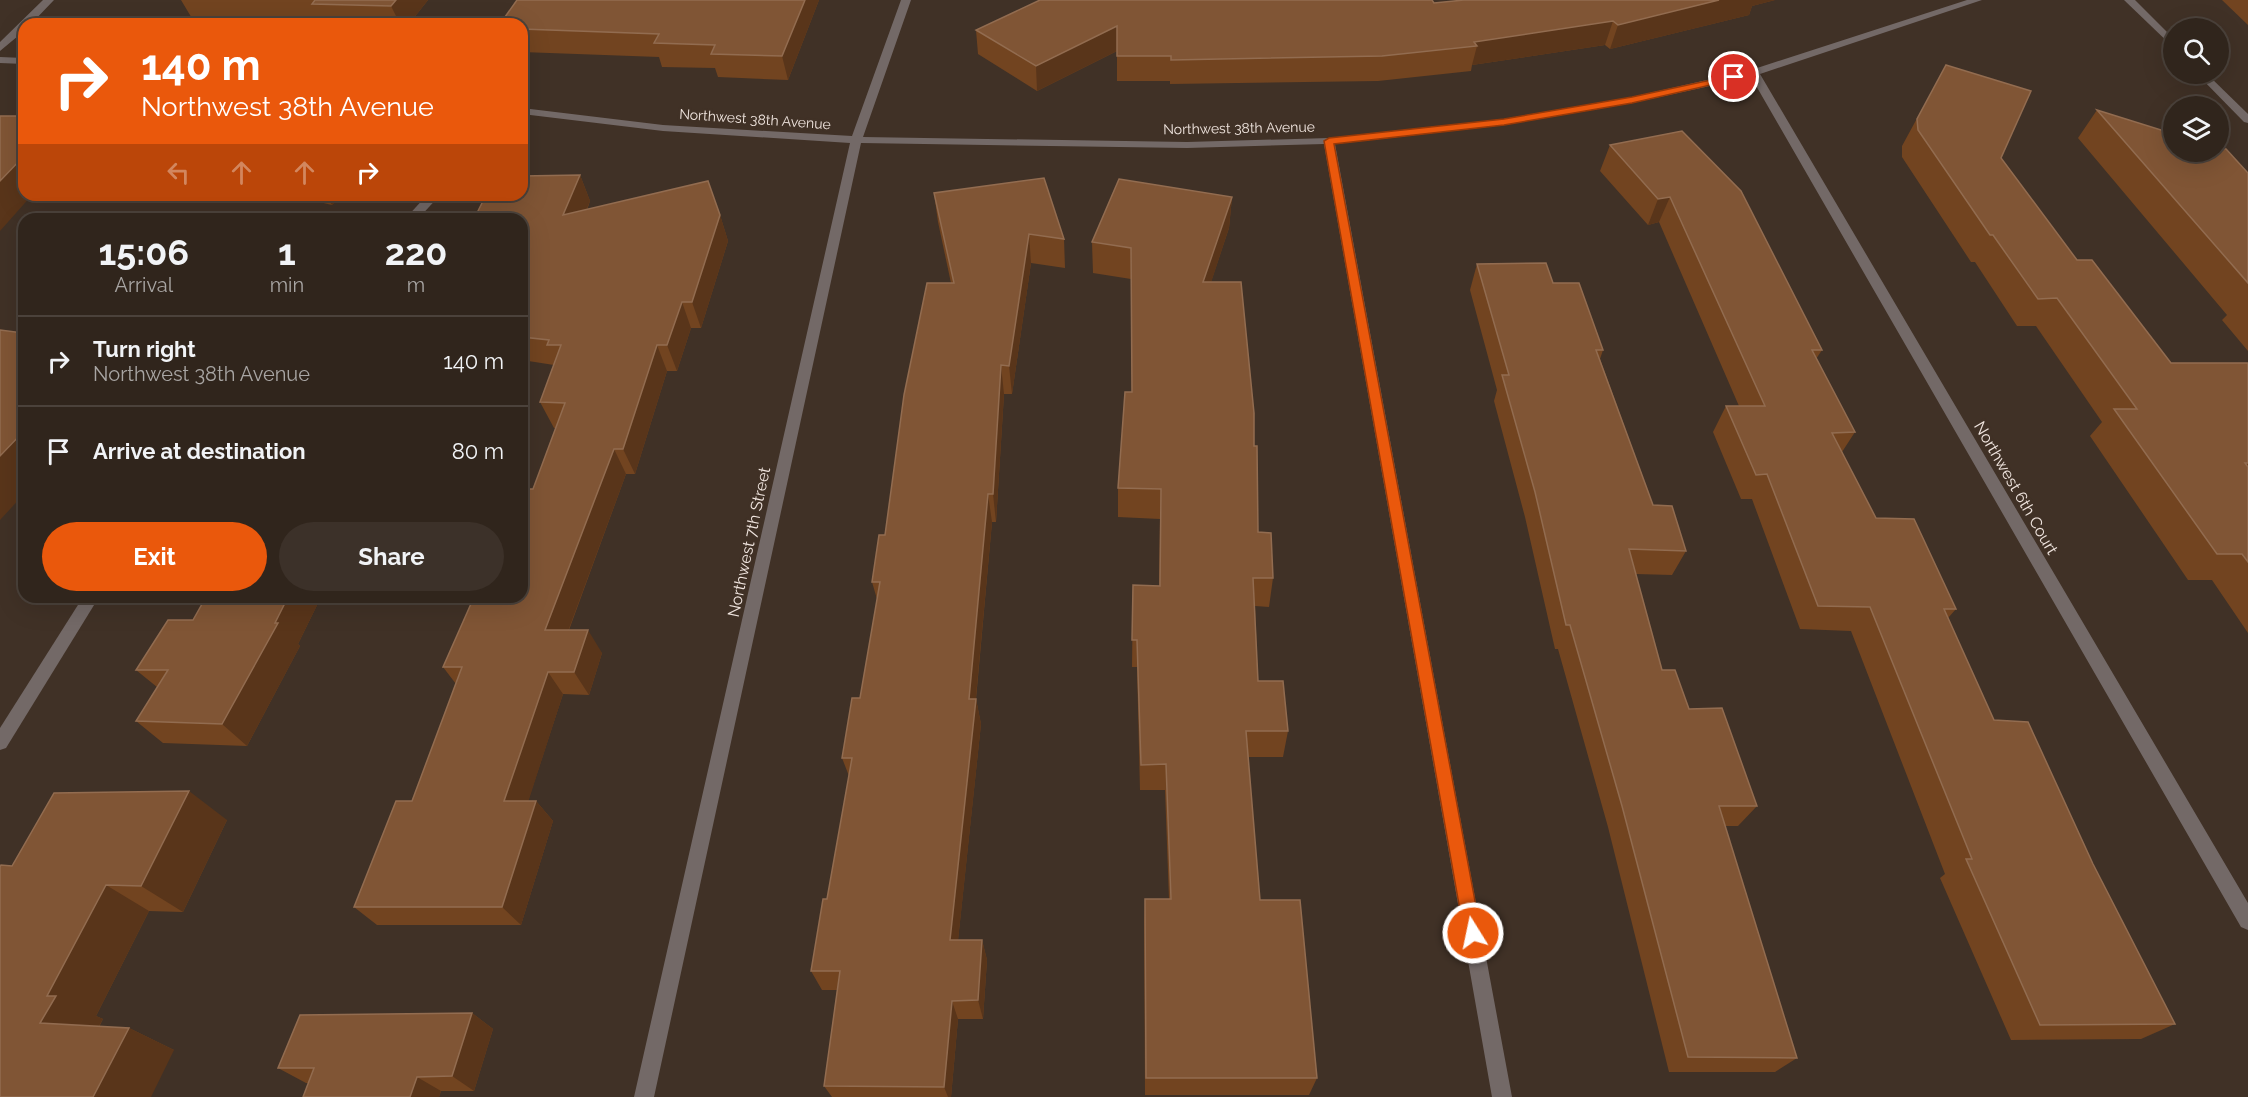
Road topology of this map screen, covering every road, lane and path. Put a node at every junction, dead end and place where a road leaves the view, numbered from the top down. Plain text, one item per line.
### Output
1 (49, 0) edge
2 (906, 0) edge
3 (1977, 0) edge
4 (2129, 0) edge
5 (30, 18) edge
6 (18, 30) edge
7 (2163, 34) edge
8 (0, 48) edge
9 (0, 60) edge
10 (18, 61) edge
11 (1754, 73) junction
12 (2212, 84) edge
13 (528, 112) edge
14 (2248, 120) edge
15 (856, 140) junction
16 (1329, 141) junction
17 (428, 201) edge
18 (417, 213) edge
19 (87, 603) edge
20 (0, 743) edge
21 (2248, 921) edge
22 (644, 1097) edge
23 (1502, 1097) edge

1 - 5 street
2 - 15 street, Northwest 7th Street
3 - 11 street, Northwest 38th Avenue
4 - 7 street
6 - 8 street
9 - 10 street
11 - 16 street, Northwest 38th Avenue
11 - 21 street, Northwest 6th Court
12 - 14 street
13 - 15 street, Northwest 38th Avenue
15 - 16 street, Northwest 38th Avenue
15 - 22 street, Northwest 7th Street
16 - 23 street
17 - 18 street
19 - 20 street

